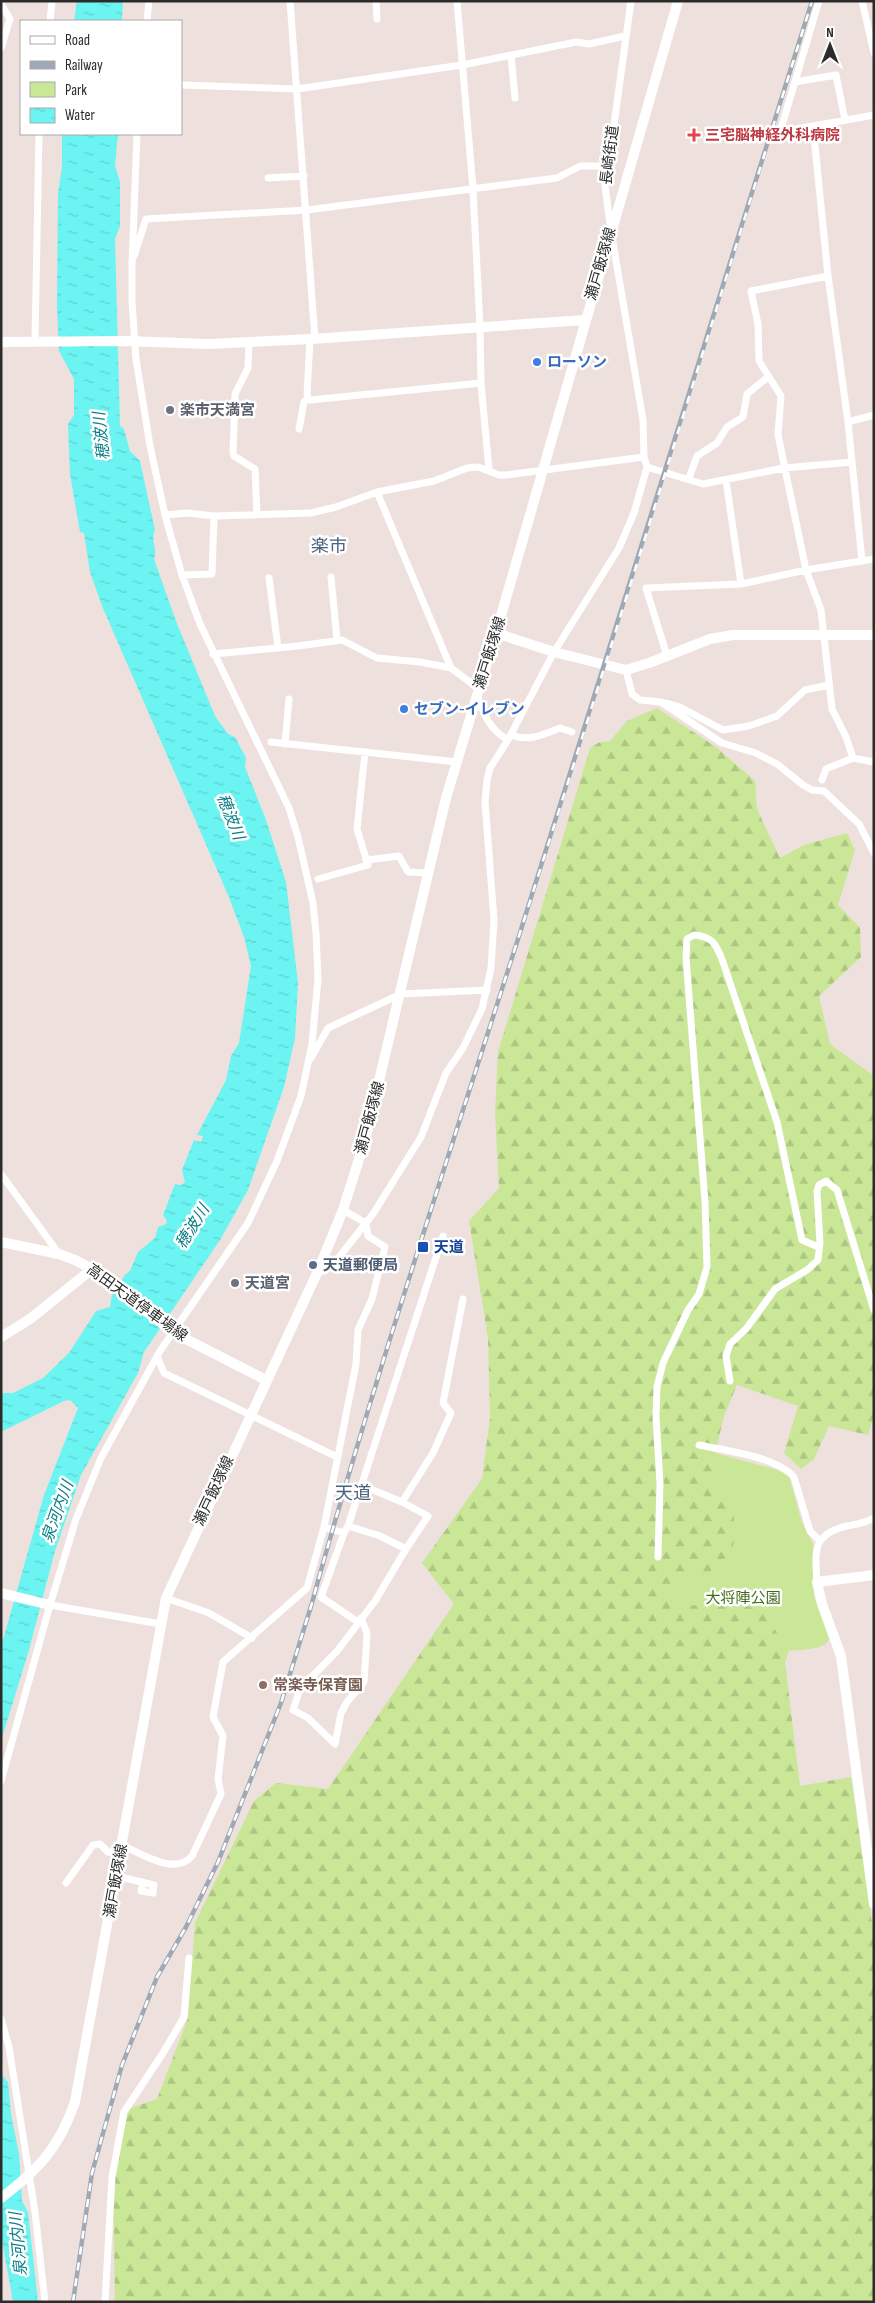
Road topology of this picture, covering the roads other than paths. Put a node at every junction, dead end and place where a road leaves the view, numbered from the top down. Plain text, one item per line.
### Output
1 (52, 1) edge
2 (149, 1) edge
3 (290, 1) edge
4 (376, 1) edge
5 (457, 1) edge
6 (631, 1) edge
7 (678, 1) edge
8 (819, 1) edge
9 (862, 1) edge
10 (1, 4) edge
11 (377, 19) dead end
12 (50, 20) edge
13 (147, 20) edge
14 (625, 36) junction
15 (1, 48) edge
16 (874, 53) edge
17 (511, 55) junction
18 (462, 65) junction
19 (795, 82) junction
20 (182, 85) edge
21 (297, 89) junction
22 (515, 98) dead end
23 (874, 115) edge
24 (845, 120) junction
25 (813, 126) junction
26 (39, 135) edge
27 (137, 135) edge
28 (606, 166) junction
29 (304, 176) junction
30 (268, 178) dead end
31 (473, 189) junction
32 (307, 210) junction
33 (611, 231) junction
34 (132, 264) junction
35 (828, 276) junction
36 (585, 320) junction
37 (480, 327) junction
38 (312, 339) junction
39 (37, 340) junction
40 (131, 341) junction
41 (1, 342) edge
42 (249, 342) junction
43 (768, 377) junction
44 (481, 383) junction
45 (308, 398) junction
46 (874, 415) edge
47 (848, 422) junction
48 (299, 429) dead end
49 (644, 457) junction
50 (852, 462) junction
51 (647, 467) junction
52 (784, 468) junction
53 (542, 469) junction
54 (488, 470) junction
55 (688, 478) junction
56 (726, 480) junction
57 (377, 492) junction
58 (165, 515) junction
59 (257, 515) junction
60 (214, 516) junction
61 (874, 560) edge
62 (862, 561) junction
63 (806, 570) junction
64 (182, 575) junction
65 (331, 577) dead end
66 (269, 578) dead end
67 (741, 584) junction
68 (496, 633) junction
69 (823, 635) junction
70 (874, 635) edge
71 (337, 640) junction
72 (278, 648) junction
73 (554, 652) junction
74 (213, 654) junction
75 (667, 656) junction
76 (451, 668) junction
77 (626, 670) junction
78 (829, 685) junction
79 (478, 692) junction
80 (289, 698) dead end
81 (661, 702) junction
82 (572, 732) dead end
83 (509, 737) junction
84 (271, 742) dead end
85 (285, 744) junction
86 (365, 752) junction
87 (853, 758) junction
88 (457, 762) junction
89 (874, 762) edge
90 (822, 780) dead end
91 (874, 853) edge
92 (366, 860) junction
93 (429, 873) junction
94 (318, 879) dead end
95 (487, 990) junction
96 (401, 994) junction
97 (307, 1064) junction
98 (1, 1174) edge
99 (343, 1210) junction
100 (366, 1224) junction
101 (443, 1236) dead end
102 (1, 1242) edge
103 (820, 1243) junction
104 (59, 1254) junction
105 (94, 1270) junction
106 (318, 1271) junction
107 (463, 1299) dead end
108 (874, 1310) edge
109 (171, 1332) junction
110 (1, 1336) edge
111 (158, 1356) junction
112 (266, 1380) junction
113 (730, 1380) dead end
114 (250, 1414) junction
115 (699, 1445) dead end
116 (337, 1457) junction
117 (361, 1485) junction
118 (402, 1502) junction
119 (874, 1518) edge
120 (348, 1526) junction
121 (324, 1527) junction
122 (344, 1533) junction
123 (819, 1540) junction
124 (406, 1549) junction
125 (658, 1557) dead end
126 (874, 1575) edge
127 (817, 1582) junction
128 (6, 1594) edge
129 (166, 1598) junction
130 (50, 1605) junction
131 (360, 1620) junction
132 (160, 1624) junction
133 (252, 1638) junction
134 (1, 1782) edge
135 (121, 1850) junction
136 (116, 1876) junction
137 (143, 1882) dead end
138 (66, 1883) dead end
139 (874, 1904) edge
140 (189, 1958) dead end
141 (1, 2019) edge
142 (28, 2177) junction
143 (1, 2198) edge
144 (45, 2302) edge
145 (105, 2302) edge

1 - 12 street
2 - 13 street
3 - 21 street
4 - 11 street
5 - 18 street
6 - 14 street, 長崎街道
7 - 33 main road, 瀬戸飯塚線
8 - 19 street
9 - 16 street
10 - 15 street
14 - 17 street
14 - 28 street, 長崎街道
17 - 18 street
17 - 22 street
18 - 21 street
18 - 31 street
19 - 24 street
19 - 25 street
20 - 21 street
21 - 29 street
23 - 24 street
24 - 25 street
25 - 35 street
26 - 39 street
27 - 34 street
28 - 31 street
28 - 33 street, 長崎街道
29 - 30 street
29 - 32 street
31 - 32 street
31 - 37 street
32 - 34 street
32 - 38 street
33 - 36 main road, 瀬戸飯塚線
33 - 49 street, 長崎街道
34 - 40 street
35 - 43 street
35 - 47 street
36 - 37 main road
36 - 53 main road, 瀬戸飯塚線
37 - 38 main road
37 - 44 street
38 - 42 main road
38 - 45 street
39 - 40 main road
39 - 41 main road
40 - 42 main road
40 - 58 street
42 - 59 street
43 - 52 street
43 - 55 street
44 - 45 street
44 - 54 street
45 - 48 street
46 - 47 street
47 - 50 street
49 - 51 street, 長崎街道
49 - 53 street
50 - 52 street
50 - 62 street
51 - 55 street
51 - 73 street
52 - 56 street
52 - 63 street
53 - 54 street
53 - 68 main road, 瀬戸飯塚線
54 - 57 street
55 - 56 street
56 - 67 street
57 - 59 street
57 - 76 street
58 - 60 street
58 - 64 street
59 - 60 street
60 - 64 street
61 - 62 street
62 - 63 street
63 - 67 street
63 - 69 street
64 - 74 street
65 - 71 street
66 - 72 street
67 - 75 street
68 - 73 main road
68 - 79 main road, 瀬戸飯塚線
69 - 70 main road
69 - 75 main road
69 - 78 street
71 - 72 street
71 - 76 street
72 - 74 street
73 - 77 main road
73 - 83 street
74 - 97 street
75 - 77 main road
76 - 79 street
77 - 81 street
78 - 81 street
78 - 87 street
79 - 83 street
79 - 88 main road, 瀬戸飯塚線
80 - 85 street
81 - 91 street
82 - 83 street
83 - 95 street
84 - 85 street
85 - 86 street
86 - 88 street
86 - 92 street
87 - 89 street
87 - 90 street
88 - 93 main road, 瀬戸飯塚線
92 - 93 street
92 - 94 street
93 - 96 main road, 瀬戸飯塚線
95 - 96 street
95 - 100 street
96 - 97 street
96 - 99 main road, 瀬戸飯塚線
97 - 109 street
98 - 104 street
99 - 100 street
99 - 106 main road, 瀬戸飯塚線
100 - 106 street
100 - 116 street
101 - 117 street
102 - 104 main road, 高田天道停車場線
103 - 108 street
103 - 113 street
103 - 125 street
104 - 105 main road, 高田天道停車場線
105 - 109 main road, 高田天道停車場線
105 - 110 main road
106 - 112 main road, 瀬戸飯塚線
107 - 118 street
109 - 111 street
109 - 112 main road, 高田天道停車場線
111 - 114 street
111 - 130 street
112 - 114 main road, 瀬戸飯塚線
114 - 116 street
114 - 129 main road, 瀬戸飯塚線
115 - 123 street
116 - 121 street
117 - 118 street
117 - 120 street
118 - 124 street
119 - 123 street
120 - 122 street
120 - 124 street
121 - 122 street
121 - 133 street
122 - 131 street
123 - 127 street
124 - 131 street
126 - 127 main road
127 - 139 main road
128 - 130 main road
129 - 132 main road, 瀬戸飯塚線
129 - 133 street
130 - 132 street
130 - 134 street
131 - 131 street
132 - 135 main road, 瀬戸飯塚線
133 - 135 street
135 - 136 main road, 瀬戸飯塚線
135 - 138 street
136 - 137 street
136 - 142 main road, 瀬戸飯塚線
140 - 145 street
141 - 142 street
142 - 143 main road, 瀬戸飯塚線
142 - 144 street

